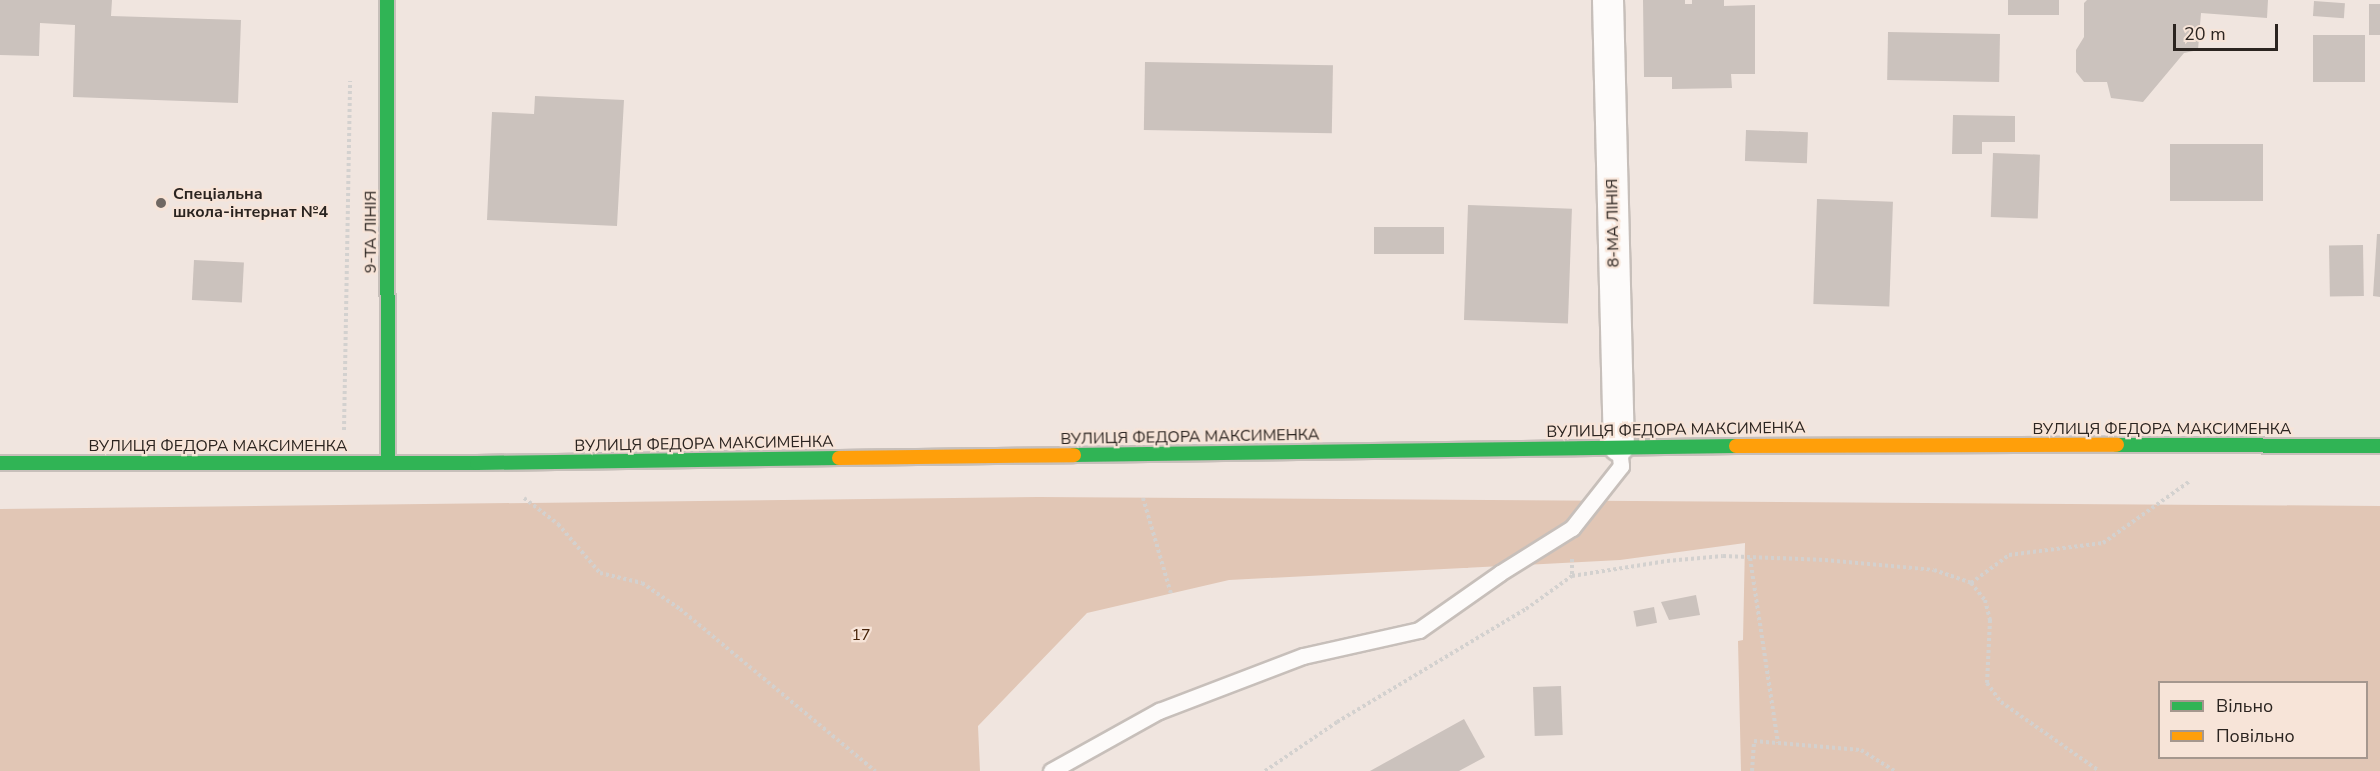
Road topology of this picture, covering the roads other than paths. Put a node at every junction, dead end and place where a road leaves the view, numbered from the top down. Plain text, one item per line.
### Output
1 (387, 0) edge
2 (1608, 0) edge
3 (1619, 446) junction
4 (2380, 446) edge
5 (0, 463) edge
6 (388, 463) junction
7 (1051, 771) edge

1 - 6 street, 9-ТА ЛІНІЯ
2 - 3 street, 8-МА ЛІНІЯ
3 - 4 street, ВУЛИЦЯ ФЕДОРА МАКСИМЕНКА
3 - 6 street, ВУЛИЦЯ ФЕДОРА МАКСИМЕНКА
3 - 7 lane
5 - 6 street, ВУЛИЦЯ ФЕДОРА МАКСИМЕНКА

